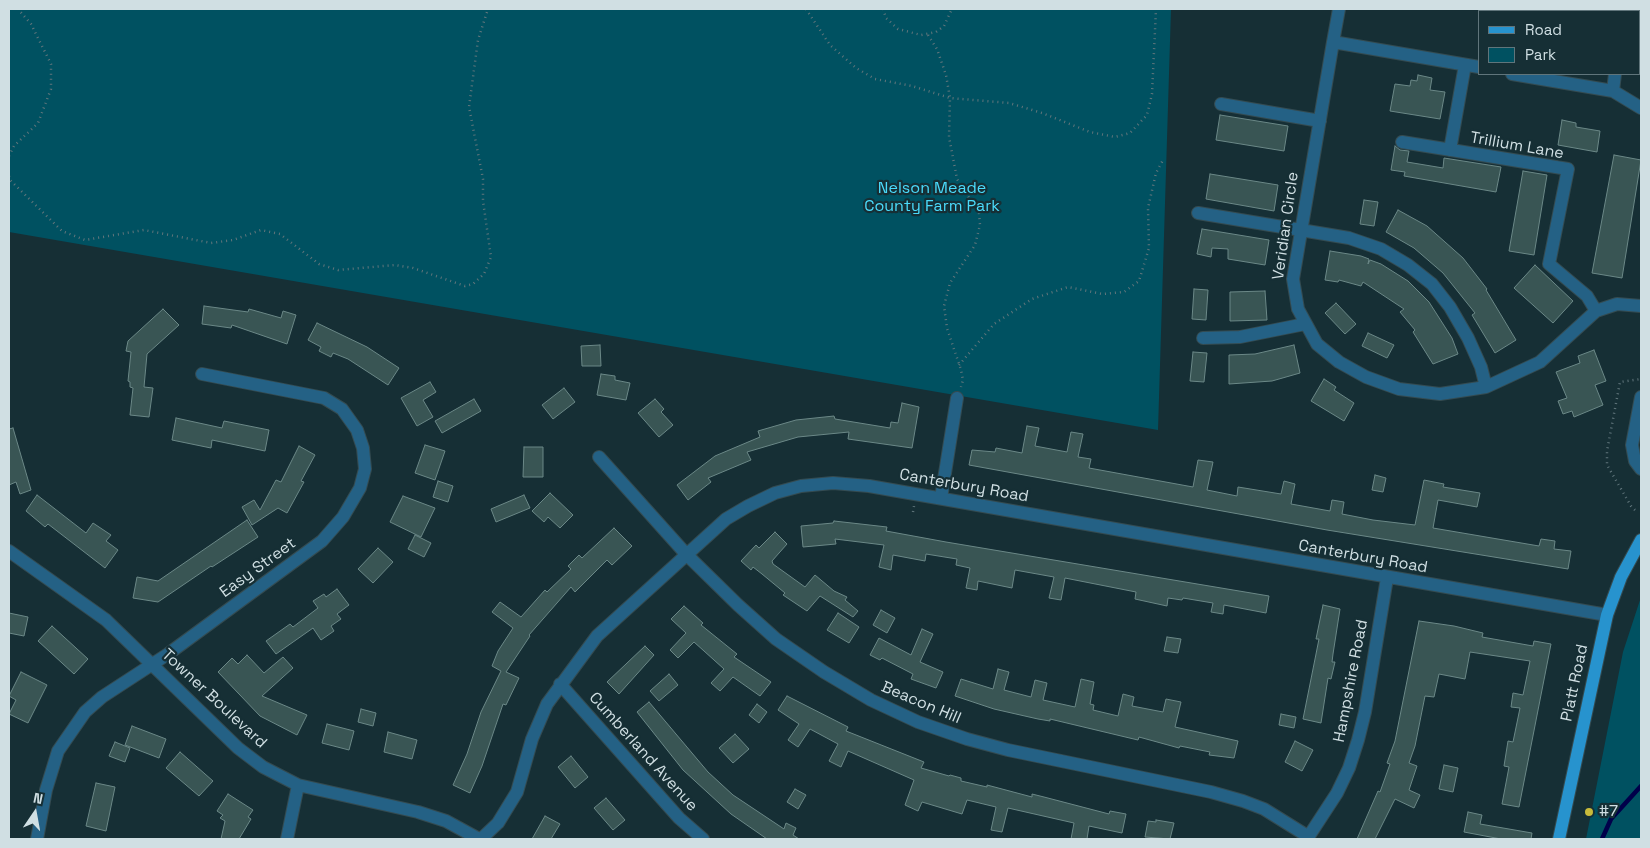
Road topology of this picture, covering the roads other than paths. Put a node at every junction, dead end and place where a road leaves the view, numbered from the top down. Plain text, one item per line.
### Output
1 (1339, 9) edge
2 (1333, 42) junction
3 (1465, 65) junction
4 (1478, 67) edge
5 (1518, 75) edge
6 (1615, 75) edge
7 (1613, 91) junction
8 (1221, 104) dead end
9 (1641, 108) edge
10 (1320, 121) junction
11 (1402, 142) dead end
12 (1450, 150) junction
13 (1198, 213) dead end
14 (1300, 230) junction
15 (1641, 306) edge
16 (1596, 311) junction
17 (1305, 324) junction
18 (1203, 338) dead end
19 (202, 374) dead end
20 (1486, 387) junction
21 (1641, 397) edge
22 (957, 398) road end
23 (599, 457) dead end
24 (1641, 469) edge
25 (940, 498) junction
26 (1641, 540) edge
27 (9, 551) edge
28 (686, 554) junction
29 (1387, 578) junction
30 (1607, 615) junction
31 (153, 664) junction
32 (560, 684) junction
33 (298, 785) junction
34 (1308, 838) edge
35 (37, 839) edge
36 (287, 839) edge
37 (480, 839) edge
38 (703, 839) edge
39 (1559, 839) edge

1 - 2 street, Veridian Circle
2 - 3 street
2 - 10 street, Veridian Circle
3 - 4 street
3 - 12 street, Trillium Lane
5 - 7 street
6 - 7 street
7 - 9 street
8 - 10 street
10 - 14 street, Veridian Circle
11 - 12 street, Trillium Lane
12 - 16 street, Trillium Lane
13 - 14 street
14 - 17 street, Veridian Circle
14 - 20 street
15 - 16 street, Veridian Circle
16 - 20 street, Veridian Circle
17 - 18 street
17 - 20 street, Veridian Circle
19 - 31 street, Easy Street
21 - 24 street
22 - 25 street
23 - 28 street, Beacon Hill
25 - 28 street, Canterbury Road
25 - 29 street, Canterbury Road
26 - 30 main road, Platt Road
27 - 31 street, Towner Boulevard
28 - 32 street, Canterbury Road
28 - 34 street, Beacon Hill
29 - 30 street, Canterbury Road
29 - 34 street, Hampshire Road
30 - 39 main road, Platt Road
31 - 33 street, Towner Boulevard
31 - 35 street, Easy Street
32 - 37 street, Canterbury Road
32 - 38 street, Cumberland Avenue
33 - 36 street
33 - 37 street, Towner Boulevard

